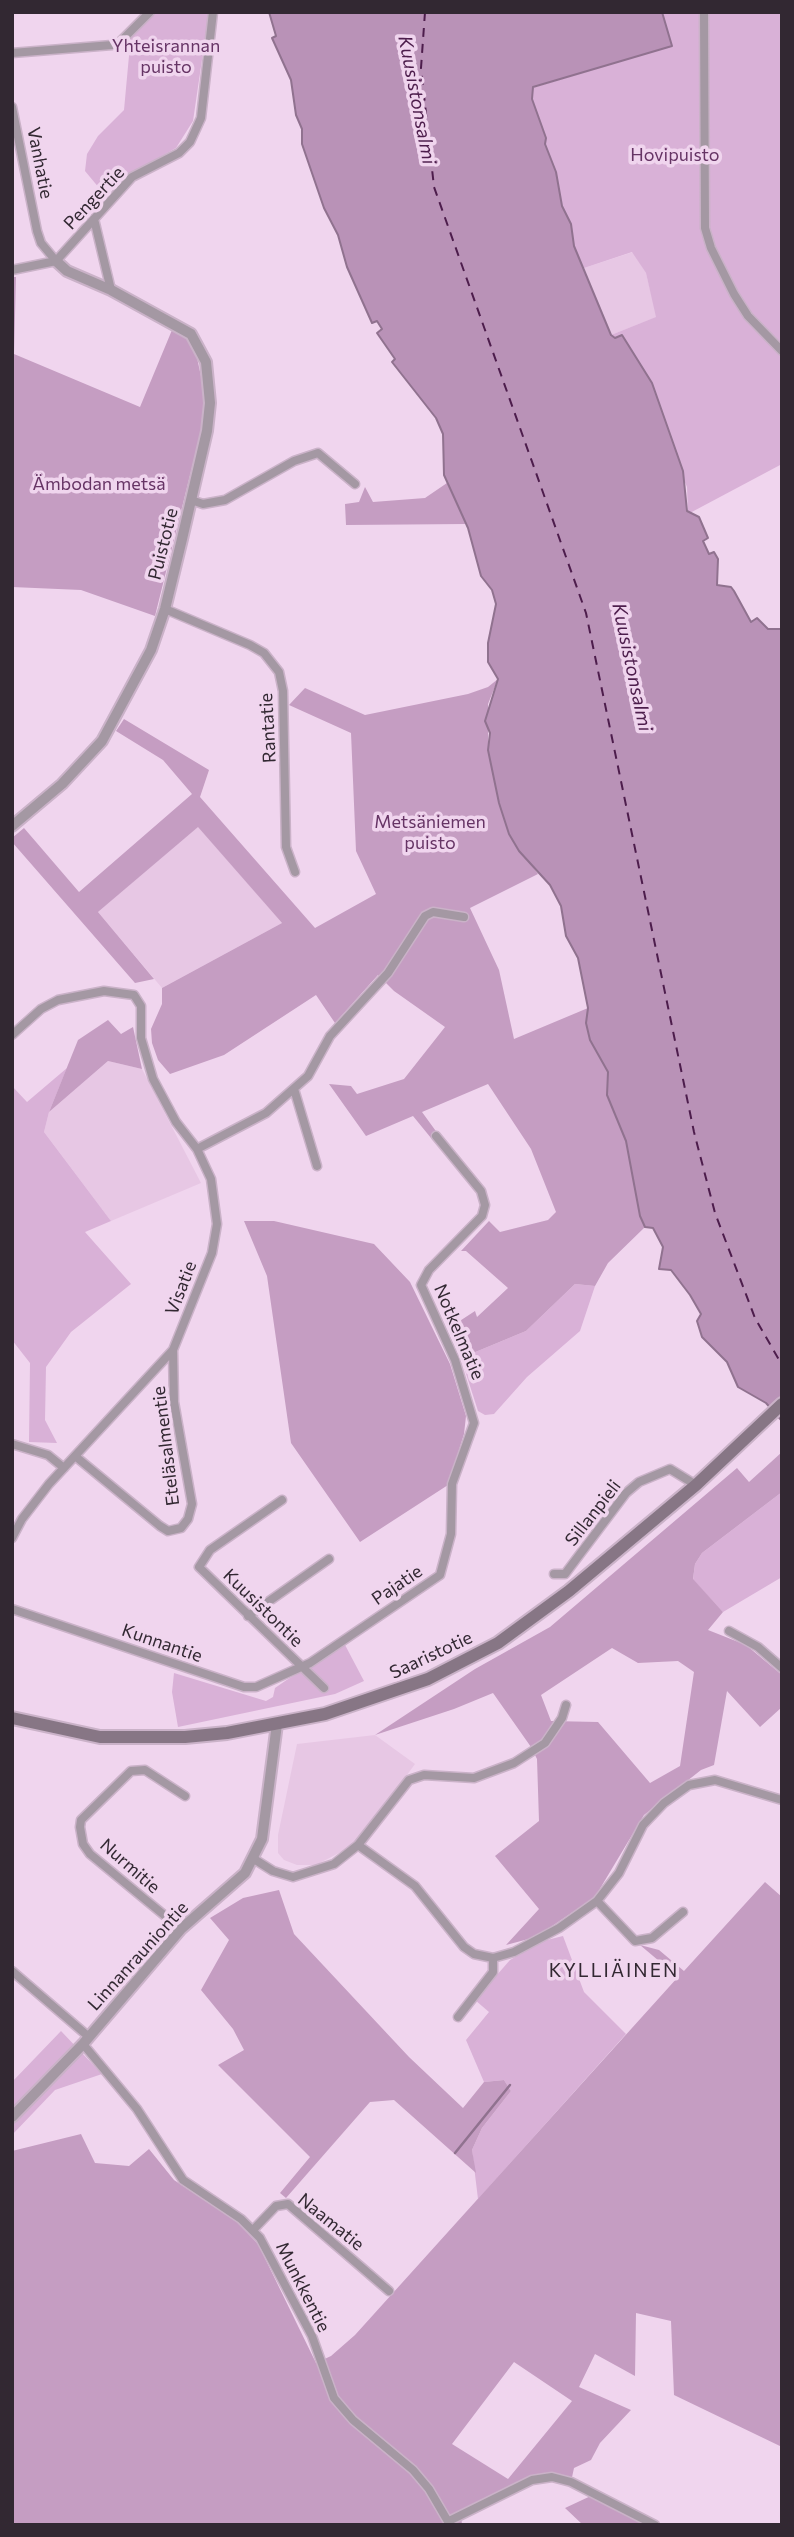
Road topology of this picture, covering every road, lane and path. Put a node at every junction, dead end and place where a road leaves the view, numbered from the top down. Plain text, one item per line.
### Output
1 (150, 12) edge
2 (213, 12) edge
3 (704, 12) edge
4 (12, 53) edge
5 (12, 107) edge
6 (94, 219) junction
7 (56, 261) junction
8 (12, 270) edge
9 (111, 290) junction
10 (782, 351) edge
11 (355, 484) dead end
12 (191, 500) junction
13 (165, 609) junction
14 (12, 827) edge
15 (295, 872) dead end
16 (464, 917) dead end
17 (12, 1035) edge
18 (294, 1089) junction
19 (436, 1136) dead end
20 (197, 1149) junction
21 (317, 1166) dead end
22 (173, 1350) junction
23 (782, 1404) edge
24 (472, 1412) joint
25 (12, 1444) edge
26 (75, 1456) junction
27 (64, 1468) junction
28 (696, 1485) junction
29 (282, 1500) dead end
30 (12, 1538) edge
31 (329, 1559) dead end
32 (554, 1574) dead end
33 (12, 1609) edge
34 (248, 1616) junction
35 (729, 1631) dead end
36 (301, 1668) junction
37 (782, 1668) edge
38 (324, 1688) dead end
39 (566, 1704) dead end
40 (12, 1718) edge
41 (277, 1724) junction
42 (185, 1796) dead end
43 (782, 1800) edge
44 (358, 1845) junction
45 (254, 1859) junction
46 (597, 1901) junction
47 (683, 1912) dead end
48 (181, 1929) junction
49 (493, 1958) junction
50 (12, 1971) edge
51 (457, 2017) dead end
52 (86, 2040) junction
53 (12, 2117) edge
54 (253, 2230) junction
55 (389, 2291) dead end
56 (449, 2523) edge
57 (655, 2525) edge

1 - 4 street
2 - 6 street, Pengertie
3 - 10 street
5 - 7 street, Vanhatie
6 - 7 street, Pengertie
6 - 9 street
7 - 8 street
7 - 9 street, Puistotie
9 - 12 street, Puistotie
11 - 12 street
12 - 13 street, Puistotie
13 - 14 street, Puistotie
13 - 15 street, Rantatie
16 - 18 street
17 - 20 street, Visatie
18 - 20 street
18 - 21 street
19 - 24 street, Notkelmatie
20 - 22 street, Visatie
22 - 26 street, Visatie
22 - 26 street, Eteläsalmentie
23 - 28 main road, Saaristotie
24 - 36 street, Pajatie
25 - 27 street
26 - 27 street, Visatie
27 - 30 street, Visatie
28 - 32 street, Sillanpieli
28 - 41 main road, Saaristotie
29 - 34 street, Kuusistontie
31 - 34 street
33 - 36 street, Kunnantie
34 - 36 street, Kuusistontie
35 - 37 street
36 - 38 street, Kuusistontie
39 - 44 street
40 - 41 main road, Saaristotie
41 - 45 street, Linnanrauniontie
42 - 48 street, Nurmitie
43 - 46 street
44 - 45 street
44 - 49 street
45 - 48 street, Linnanrauniontie
46 - 47 street
46 - 49 street
48 - 52 street, Linnanrauniontie
49 - 51 street
50 - 52 street, Munkkentie
52 - 53 street, Linnanrauniontie
52 - 54 street, Munkkentie
54 - 55 street, Naamatie
54 - 56 street, Munkkentie
56 - 57 street

